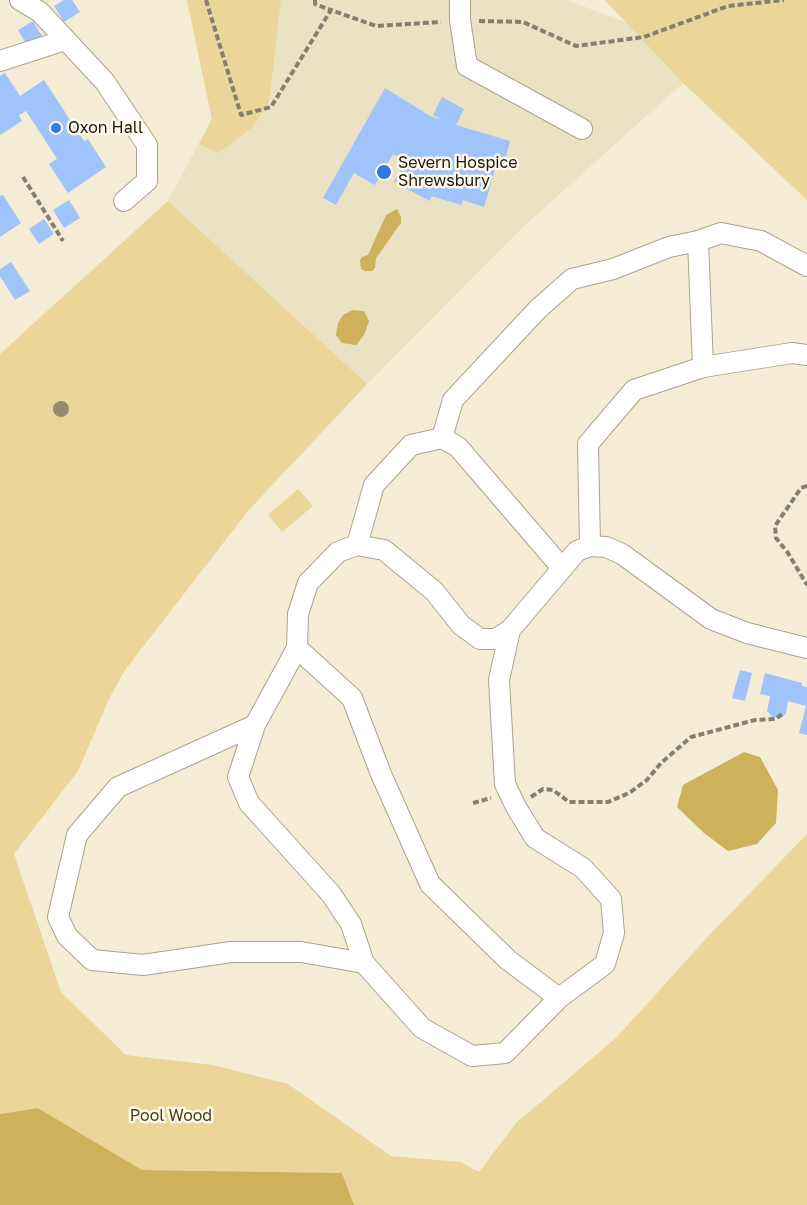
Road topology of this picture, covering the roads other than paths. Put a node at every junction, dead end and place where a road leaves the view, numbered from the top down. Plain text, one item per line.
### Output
1 (20, 0) edge
2 (460, 0) edge
3 (65, 39) junction
4 (0, 61) edge
5 (582, 129) dead end
6 (124, 201) dead end
7 (698, 241) junction
8 (807, 266) edge
9 (807, 355) edge
10 (703, 367) junction
11 (442, 438) junction
12 (357, 545) junction
13 (590, 546) junction
14 (562, 568) junction
15 (510, 630) junction
16 (297, 648) junction
17 (807, 648) edge
18 (255, 725) junction
19 (364, 963) junction
20 (559, 998) junction

1 - 3 lane
2 - 5 lane
3 - 4 lane
3 - 6 lane
7 - 8 lane
7 - 10 lane
7 - 11 lane
9 - 10 lane
10 - 13 lane
11 - 12 lane
11 - 14 lane
12 - 15 lane
12 - 16 lane
13 - 14 lane
13 - 17 lane
14 - 15 lane
15 - 20 lane
16 - 18 lane
16 - 20 lane
18 - 19 lane
18 - 19 lane
19 - 20 lane

